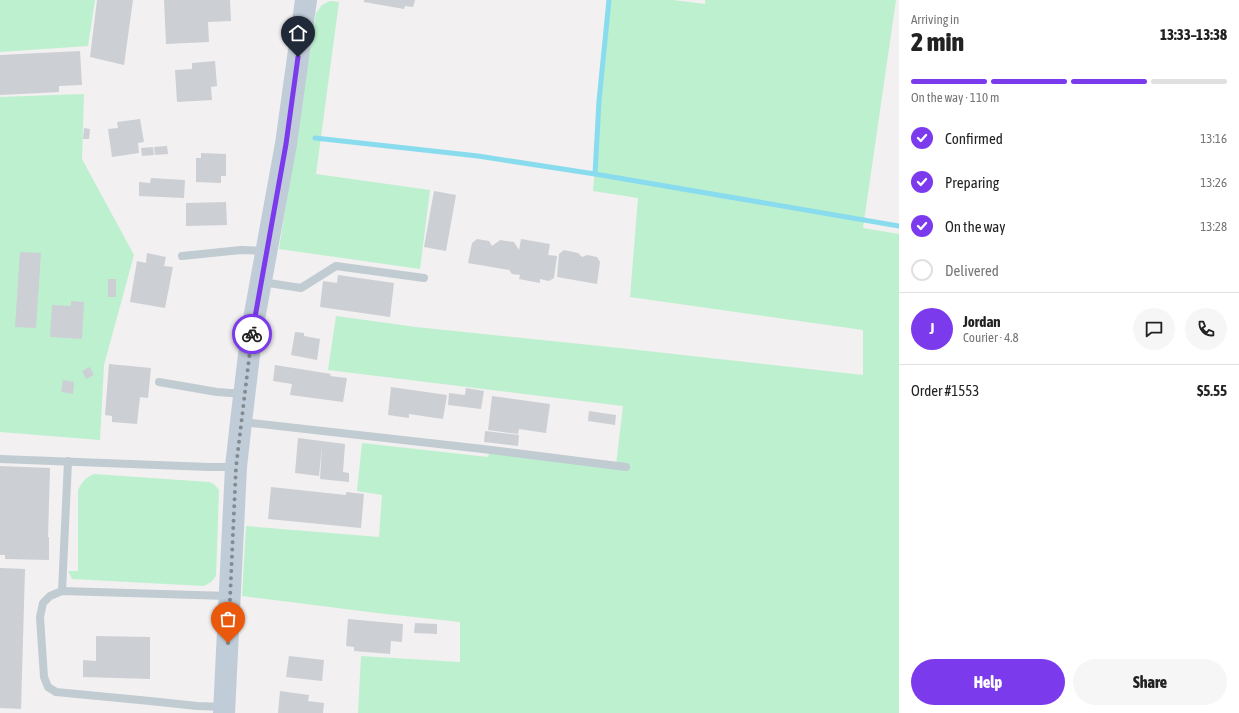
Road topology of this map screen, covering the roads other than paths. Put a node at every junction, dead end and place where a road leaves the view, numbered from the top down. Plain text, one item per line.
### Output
1 (306, 0) edge
2 (267, 251) junction
3 (182, 256) dead end
4 (424, 278) dead end
5 (261, 282) junction
6 (159, 382) dead end
7 (245, 394) junction
8 (241, 422) junction
9 (0, 459) edge
10 (68, 461) junction
11 (236, 467) junction
12 (626, 467) dead end
13 (62, 591) junction
14 (230, 596) junction
15 (224, 710) edge

1 - 2 street
2 - 3 lane
2 - 5 street
4 - 5 lane
5 - 7 street
6 - 7 lane
7 - 8 street
8 - 11 street
8 - 12 lane
9 - 10 lane
10 - 11 lane
10 - 13 lane
11 - 14 street
13 - 14 lane
13 - 15 lane
14 - 15 street

